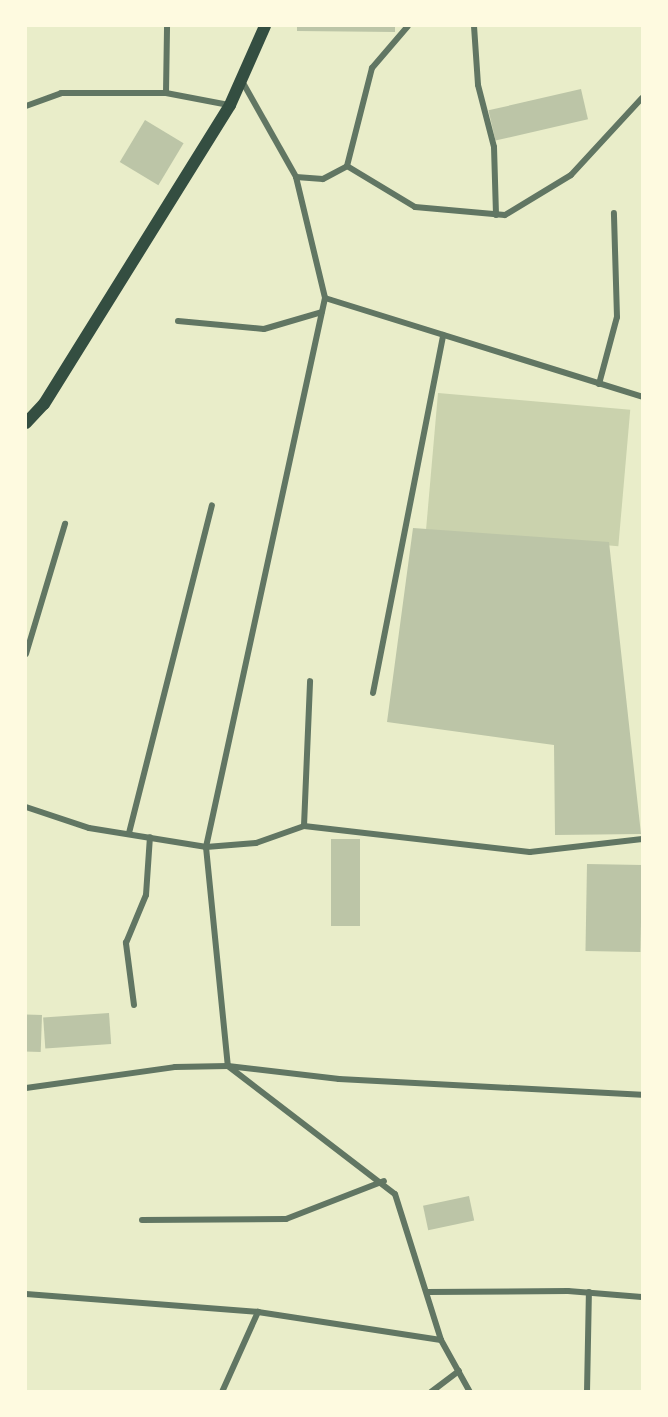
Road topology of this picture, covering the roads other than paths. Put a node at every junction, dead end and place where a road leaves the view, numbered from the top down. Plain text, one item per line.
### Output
1 (167, 26) edge
2 (265, 26) edge
3 (408, 26) edge
4 (474, 26) edge
5 (242, 81) junction
6 (166, 93) junction
7 (642, 98) edge
8 (230, 105) junction
9 (26, 106) edge
10 (347, 166) junction
11 (296, 177) junction
12 (614, 213) dead end
13 (496, 214) junction
14 (325, 298) junction
15 (322, 312) junction
16 (178, 321) dead end
17 (443, 335) junction
18 (599, 384) junction
19 (642, 397) edge
20 (26, 423) edge
21 (212, 505) dead end
22 (65, 524) dead end
23 (26, 654) edge
24 (310, 681) dead end
25 (373, 693) dead end
26 (26, 807) edge
27 (304, 826) junction
28 (129, 833) junction
29 (150, 837) junction
30 (642, 839) edge
31 (206, 848) junction
32 (134, 1005) dead end
33 (228, 1066) junction
34 (26, 1088) edge
35 (642, 1095) edge
36 (384, 1181) junction
37 (142, 1220) dead end
38 (427, 1292) junction
39 (589, 1292) junction
40 (26, 1294) edge
41 (642, 1297) edge
42 (258, 1312) junction
43 (441, 1340) junction
44 (459, 1371) junction
45 (222, 1392) edge
46 (432, 1392) edge
47 (470, 1392) edge
48 (587, 1392) edge

1 - 6 street
2 - 5 main road
3 - 10 street
4 - 13 street
5 - 8 main road
5 - 11 street
6 - 8 street
6 - 9 street
7 - 13 street
8 - 20 main road
10 - 11 street
10 - 13 street
11 - 14 street
12 - 18 street
14 - 15 street
14 - 17 street
15 - 16 street
15 - 31 street
17 - 18 street
17 - 25 street
18 - 19 street
21 - 28 street
22 - 23 street
24 - 27 street
26 - 28 street
27 - 30 street
27 - 31 street
28 - 29 street
29 - 31 street
29 - 32 street
31 - 33 street
33 - 34 street
33 - 35 street
33 - 36 street
36 - 37 street
36 - 38 street
38 - 39 street
38 - 43 street
39 - 41 street
39 - 48 street
40 - 42 street
42 - 43 street
42 - 45 street
43 - 44 street
44 - 46 street
44 - 47 street

